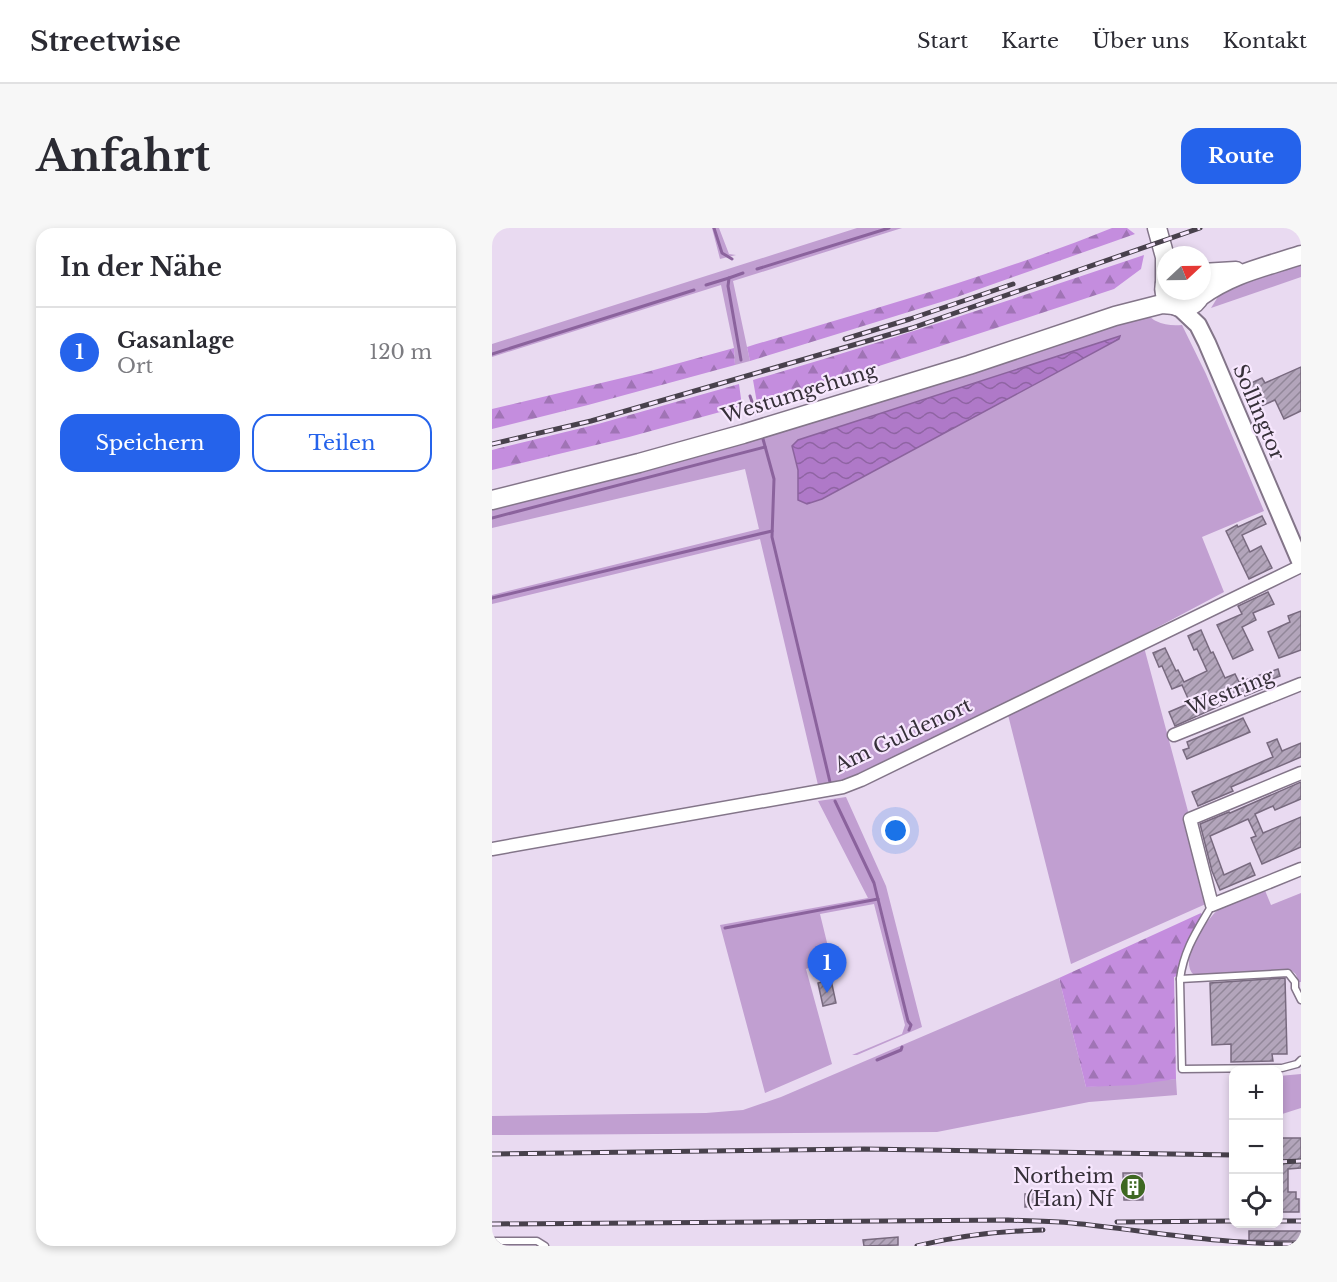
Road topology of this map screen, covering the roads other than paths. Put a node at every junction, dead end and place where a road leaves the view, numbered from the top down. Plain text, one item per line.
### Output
1 (1157, 228) edge
2 (1162, 246) edge
3 (1168, 246) edge
4 (1301, 255) edge
5 (1250, 270) junction
6 (1211, 272) edge
7 (1211, 288) edge
8 (1157, 292) edge
9 (1170, 300) edge
10 (1195, 300) edge
11 (1201, 300) edge
12 (1177, 306) junction
13 (1116, 316) junction
14 (1207, 343) junction
15 (492, 500) edge
16 (1300, 557) edge
17 (1301, 684) edge
18 (1174, 735) dead end
19 (1301, 773) edge
20 (492, 849) edge
21 (1301, 869) edge
22 (1212, 905) junction
23 (1180, 979) junction
24 (1301, 1000) edge
25 (1301, 1060) edge
26 (492, 1241) edge
27 (545, 1246) edge

1 - 2 main road
1 - 3 main road
4 - 5 main road
5 - 6 main road
5 - 7 main road
8 - 13 main road, Westumgehung
9 - 12 main road
10 - 12 main road, Westumgehung
11 - 14 main road, Sollingtor
12 - 13 main road, Westumgehung
12 - 14 main road, Sollingtor
13 - 15 main road, Westumgehung
14 - 16 main road, Sollingtor
16 - 20 street, Am Guldenort
17 - 18 street, Westring
19 - 22 street
21 - 22 street
22 - 23 lane
23 - 24 lane
23 - 25 lane
26 - 27 lane

